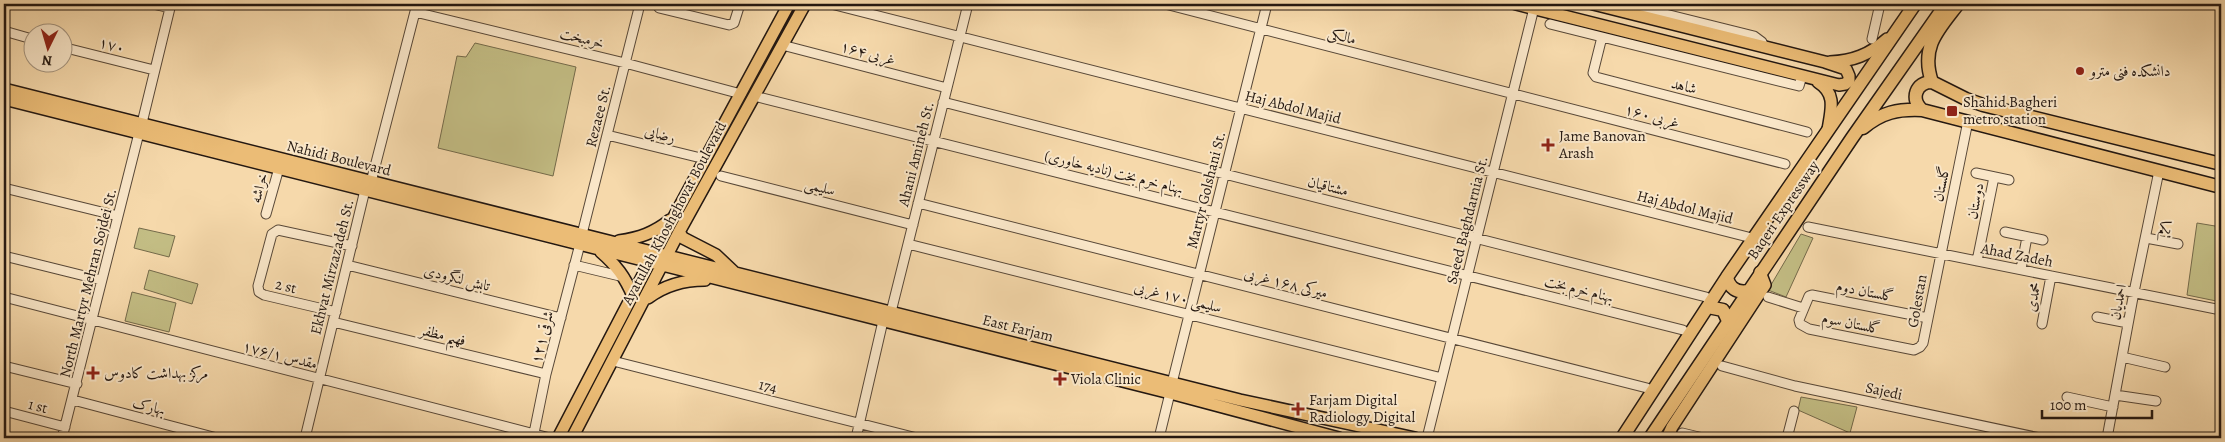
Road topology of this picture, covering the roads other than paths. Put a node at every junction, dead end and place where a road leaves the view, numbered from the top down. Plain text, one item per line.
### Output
1 (153, 4) edge
2 (640, 4) edge
3 (740, 4) edge
4 (789, 4) edge
5 (804, 4) edge
6 (832, 4) edge
7 (968, 4) edge
8 (1165, 4) edge
9 (1267, 4) edge
10 (1516, 4) edge
11 (1593, 4) edge
12 (1626, 4) edge
13 (1880, 4) edge
14 (1914, 4) edge
15 (1946, 4) edge
16 (1958, 4) edge
17 (170, 6) edge
18 (416, 8) edge
19 (659, 8) dead end
20 (1534, 8) junction
21 (1550, 24) dead end
22 (1260, 29) junction
23 (4, 32) edge
24 (1895, 32) junction
25 (22, 36) edge
26 (960, 36) junction
27 (1602, 37) junction
28 (1872, 39) dead end
29 (782, 45) junction
30 (1763, 47) junction
31 (72, 50) edge
32 (1825, 62) junction
33 (625, 63) junction
34 (154, 70) junction
35 (1806, 77) junction
36 (1932, 82) junction
37 (4, 88) edge
38 (947, 88) junction
39 (741, 94) junction
40 (1513, 94) junction
41 (754, 96) junction
42 (4, 99) edge
43 (944, 102) junction
44 (1241, 108) junction
45 (1922, 110) junction
46 (1968, 121) junction
47 (140, 128) junction
48 (1828, 131) junction
49 (1807, 132) dead end
50 (607, 135) junction
51 (1852, 138) junction
52 (934, 141) junction
53 (705, 159) junction
54 (1784, 164) dead end
55 (2221, 164) edge
56 (279, 168) junction
57 (2159, 171) junction
58 (1493, 172) junction
59 (1976, 172) dead end
60 (1224, 174) junction
61 (721, 176) dead end
62 (1994, 177) junction
63 (2009, 180) dead end
64 (368, 186) junction
65 (2221, 187) edge
66 (4, 188) edge
67 (918, 203) junction
68 (1215, 212) junction
69 (266, 214) dead end
70 (675, 215) junction
71 (118, 216) junction
72 (913, 225) junction
73 (1808, 226) dead end
74 (679, 232) junction
75 (2005, 232) dead end
76 (1748, 236) dead end
77 (2027, 237) junction
78 (1476, 238) junction
79 (2146, 238) junction
80 (581, 239) junction
81 (2043, 240) dead end
82 (614, 242) junction
83 (908, 244) junction
84 (2178, 244) dead end
85 (352, 246) junction
86 (598, 249) junction
87 (1940, 253) junction
88 (4, 256) edge
89 (653, 257) junction
90 (665, 260) junction
91 (1977, 261) junction
92 (347, 265) junction
93 (574, 265) junction
94 (2020, 269) junction
95 (734, 272) junction
96 (1760, 272) junction
97 (1199, 275) junction
98 (1467, 275) junction
99 (2051, 276) junction
100 (625, 277) junction
101 (1727, 277) junction
102 (102, 280) junction
103 (720, 280) junction
104 (1748, 291) junction
105 (2134, 292) junction
106 (4, 297) edge
107 (1768, 297) dead end
108 (639, 298) junction
109 (1707, 302) junction
110 (1803, 308) junction
111 (2221, 310) edge
112 (336, 312) junction
113 (1189, 314) junction
114 (887, 316) junction
115 (2097, 317) dead end
116 (561, 318) junction
117 (1928, 318) junction
118 (92, 321) junction
119 (333, 322) junction
120 (1729, 323) junction
121 (2128, 323) junction
122 (2042, 324) dead end
123 (1684, 330) dead end
124 (1451, 340) junction
125 (1914, 350) joint
126 (2122, 357) junction
127 (613, 361) junction
128 (4, 366) edge
129 (1722, 366) dead end
130 (2165, 367) dead end
131 (546, 374) junction
132 (1442, 378) junction
133 (319, 379) junction
134 (76, 384) junction
135 (1171, 388) junction
136 (1648, 388) dead end
137 (2115, 395) junction
138 (2067, 397) dead end
139 (73, 400) junction
140 (2156, 402) dead end
141 (2113, 406) junction
142 (4, 411) edge
143 (1794, 411) dead end
144 (859, 424) junction
145 (65, 427) junction
146 (1362, 427) junction
147 (1682, 433) dead end
148 (534, 436) edge
149 (62, 438) edge
150 (217, 438) edge
151 (305, 438) edge
152 (550, 438) edge
153 (558, 438) edge
154 (572, 438) edge
155 (856, 438) edge
156 (917, 438) edge
157 (1159, 438) edge
158 (1338, 438) edge
159 (1391, 438) edge
160 (1415, 438) edge
161 (1427, 438) edge
162 (1622, 438) edge
163 (1650, 438) edge
164 (1668, 438) edge
165 (1703, 438) edge
166 (1787, 438) edge
167 (2040, 438) edge
168 (2107, 438) edge

1 - 17 street
2 - 33 street, Rezaee St.
3 - 19 street
4 - 39 main road, Ayatullah Khoshghovat Boulevard
5 - 29 main road, Ayatullah Khoshghovat Boulevard
6 - 26 street, Haj Abdol Majid
7 - 26 street, Ahani Amineh St.
8 - 22 street, مالکی
9 - 22 street, Martyr Golshani St.
10 - 20 main road
11 - 30 main road
12 - 30 street
13 - 28 street
14 - 24 highway, Baqeri Expressway
15 - 51 highway, Baqeri Expressway
16 - 36 highway
17 - 34 street, North Martyr Mehran Sojdei St.
18 - 33 street, خرمبخت
18 - 64 street, Ekhvat Mirzazadeh St.
20 - 35 main road
20 - 40 street, Saeed Baghdarnia St.
21 - 27 street
22 - 40 street, مالکی
22 - 44 street, Martyr Golshani St.
23 - 25 street
24 - 32 main road
24 - 48 highway, Baqeri Expressway
26 - 38 street, Ahani Amineh St.
26 - 44 street, Haj Abdol Majid
27 - 35 street
27 - 49 street, شاهد
29 - 38 street, ۱۶۴ غربی
29 - 41 main road, Ayatullah Khoshghovat Boulevard
30 - 32 main road
31 - 34 street, ۱۷۰
32 - 35 main road
33 - 39 street, خرمبخت
33 - 50 street, Rezaee St.
34 - 47 street, North Martyr Mehran Sojdei St.
35 - 48 main road
36 - 45 highway
36 - 55 highway
37 - 47 main road, Nahidi Boulevard
38 - 43 street, Ahani Amineh St.
39 - 53 main road, Ayatullah Khoshghovat Boulevard
40 - 54 street, ۱۶۰ غربی
40 - 58 street, Saeed Baghdarnia St.
41 - 52 street, بهنام خرم بخت (نادیه خاوری)
41 - 74 main road, Ayatullah Khoshghovat Boulevard
42 - 47 main road, Nahidi Boulevard
43 - 52 street, Ahani Amineh St.
43 - 60 street, مشتاقیان
44 - 58 street, Haj Abdol Majid
44 - 60 street, Martyr Golshani St.
45 - 46 highway
45 - 51 highway
46 - 57 highway
46 - 87 street, گلستان
47 - 56 main road, Nahidi Boulevard
47 - 64 main road, Nahidi Boulevard
47 - 71 street, North Martyr Mehran Sojdei St.
48 - 101 highway, Baqeri Expressway
50 - 53 street, رضایی
50 - 80 street, Rezaee St.
51 - 96 highway, Baqeri Expressway
52 - 67 street, Ahani Amineh St.
52 - 68 street, بهنام خرم بخت (نادیه خاوری)
53 - 70 main road, Ayatullah Khoshghovat Boulevard
56 - 64 main road, Nahidi Boulevard
56 - 69 street, خراشه
57 - 65 highway
57 - 79 street, احمدیان
58 - 76 street, Haj Abdol Majid
58 - 78 street, Saeed Baghdarnia St.
59 - 62 street, دوستان
60 - 68 street, Martyr Golshani St.
60 - 78 street, مشتاقیان
61 - 72 street, سلیمی
62 - 63 street, دوستان
62 - 91 street, دوستان
64 - 80 main road, Nahidi Boulevard
64 - 85 street, Ekhvat Mirzazadeh St.
66 - 71 street
67 - 72 street, Ahani Amineh St.
67 - 97 street, میرکی ۱۶۸ غربی
68 - 97 street, Martyr Golshani St.
68 - 98 street, بهنام خرم بخت (نادیه خاوری)
70 - 82 main road
70 - 89 main road, Ayatullah Khoshghovat Boulevard
71 - 102 street, North Martyr Mehran Sojdei St.
72 - 83 street, Ahani Amineh St.
73 - 87 street, Ahad Zadeh
74 - 90 main road, Ayatullah Khoshghovat Boulevard
74 - 95 main road
75 - 77 street
77 - 81 street
77 - 94 street
78 - 98 street, Saeed Baghdarnia St.
78 - 109 street, مشتاقیان
79 - 84 street, یکم
79 - 105 street, احمدیان
80 - 82 main road, Nahidi Boulevard
80 - 86 main road, Nahidi Boulevard
80 - 93 street, ۱۲۱ شرقی
82 - 89 main road, Nahidi Boulevard
83 - 113 street, سلیمی ۱۷۰ غربی
83 - 114 street, Ahani Amineh St.
85 - 92 street, Ekhvat Mirzazadeh St.
85 - 112 street, 2 st
86 - 89 main road, Nahidi Boulevard
86 - 100 main road
87 - 91 street, Ahad Zadeh
87 - 117 street, Golestan
88 - 102 street
89 - 90 main road, Nahidi Boulevard
89 - 108 main road, Ayatullah Khoshghovat Boulevard
90 - 95 main road, East Farjam
90 - 103 main road, East Farjam
90 - 108 main road, Ayatullah Khoshghovat Boulevard
91 - 94 street, Ahad Zadeh
92 - 112 street, Ekhvat Mirzazadeh St.
92 - 116 street, تابش لنگرودی
93 - 100 street
93 - 116 street, ۱۲۱ شرقی
94 - 99 street, Ahad Zadeh
95 - 114 main road, East Farjam
96 - 104 highway, Baqeri Expressway
96 - 164 main road
97 - 113 street, Martyr Golshani St.
97 - 124 street, میرکی ۱۶۸ غربی
98 - 123 street, بهنام خرم بخت
98 - 124 street, Saeed Baghdarnia St.
99 - 105 street, Ahad Zadeh
99 - 122 street, محمدی
100 - 108 main road
101 - 104 highway
101 - 109 highway, Baqeri Expressway
102 - 118 street, North Martyr Mehran Sojdei St.
103 - 108 main road
103 - 114 main road, East Farjam
104 - 120 highway, Baqeri Expressway
105 - 111 street, Ahad Zadeh
105 - 121 street, احمدیان
106 - 118 street, مقدس ۱۷۶/۱
107 - 110 street
108 - 127 main road, Ayatullah Khoshghovat Boulevard
108 - 153 main road, Ayatullah Khoshghovat Boulevard
109 - 120 highway
109 - 162 highway, Baqeri Expressway
110 - 117 street, گلستان دوم
110 - 125 street, گلستان سوم
112 - 119 street, Ekhvat Mirzazadeh St.
113 - 132 street, سلیمی ۱۷۰ غربی
113 - 135 street, Martyr Golshani St.
114 - 135 main road, East Farjam
114 - 144 street, Ahani Amineh St.
115 - 121 street
116 - 131 street, ۱۲۱ شرقی
117 - 125 street, Golestan
118 - 133 street, مقدس ۱۷۶/۱
118 - 134 street, North Martyr Mehran Sojdei St.
119 - 131 street, فهیم مظفر
119 - 133 street, Ekhvat Mirzazadeh St.
120 - 163 highway, Baqeri Expressway
121 - 126 street, احمدیان
124 - 132 street, Saeed Baghdarnia St.
124 - 136 street, میرکی ۱۶۸ غربی
126 - 130 street
126 - 137 street, احمدیان
127 - 144 street, 174
127 - 154 main road, Ayatullah Khoshghovat Boulevard
128 - 134 street
129 - 167 street, Sajedi
131 - 148 street, ۱۲۱ شرقی
132 - 161 street, Saeed Baghdarnia St.
133 - 148 street, مقدس ۱۷۶/۱
133 - 151 street, Ekhvat Mirzazadeh St.
134 - 139 street, North Martyr Mehran Sojdei St.
135 - 146 main road, East Farjam
135 - 157 street, Martyr Golshani St.
135 - 158 main road, East Farjam
137 - 140 street
137 - 141 street, احمدیان
138 - 141 street
139 - 145 street, North Martyr Mehran Sojdei St.
139 - 150 street, بهارک
141 - 168 street, احمدیان
142 - 145 street, 1 st
143 - 166 street
144 - 155 street, Ahani Amineh St.
144 - 156 street, 174
145 - 149 street, North Martyr Mehran Sojdei St.
146 - 159 main road
146 - 160 main road
147 - 165 street
148 - 152 street, مقدس ۱۷۶/۱

